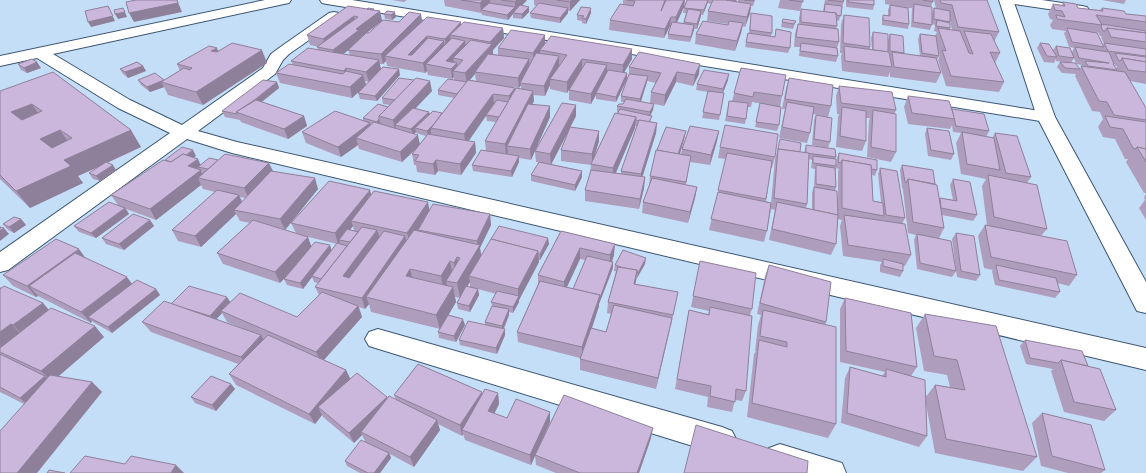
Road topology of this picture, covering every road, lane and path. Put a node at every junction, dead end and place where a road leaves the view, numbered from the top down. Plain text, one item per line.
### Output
1 (284, 0) edge
2 (327, 0) edge
3 (1006, 0) edge
4 (1014, 0) edge
5 (351, 4) junction
6 (1092, 11) edge
7 (40, 53) junction
8 (0, 61) edge
9 (1046, 118) junction
10 (183, 132) junction
11 (0, 264) edge
12 (1146, 304) edge
13 (378, 339) dead end
14 (1146, 359) edge
15 (831, 473) edge

1 - 7 street
2 - 5 street
3 - 9 street
4 - 6 street
5 - 9 street
5 - 10 street
7 - 8 street
7 - 10 street
9 - 12 street
10 - 11 street
10 - 14 street
13 - 15 street

